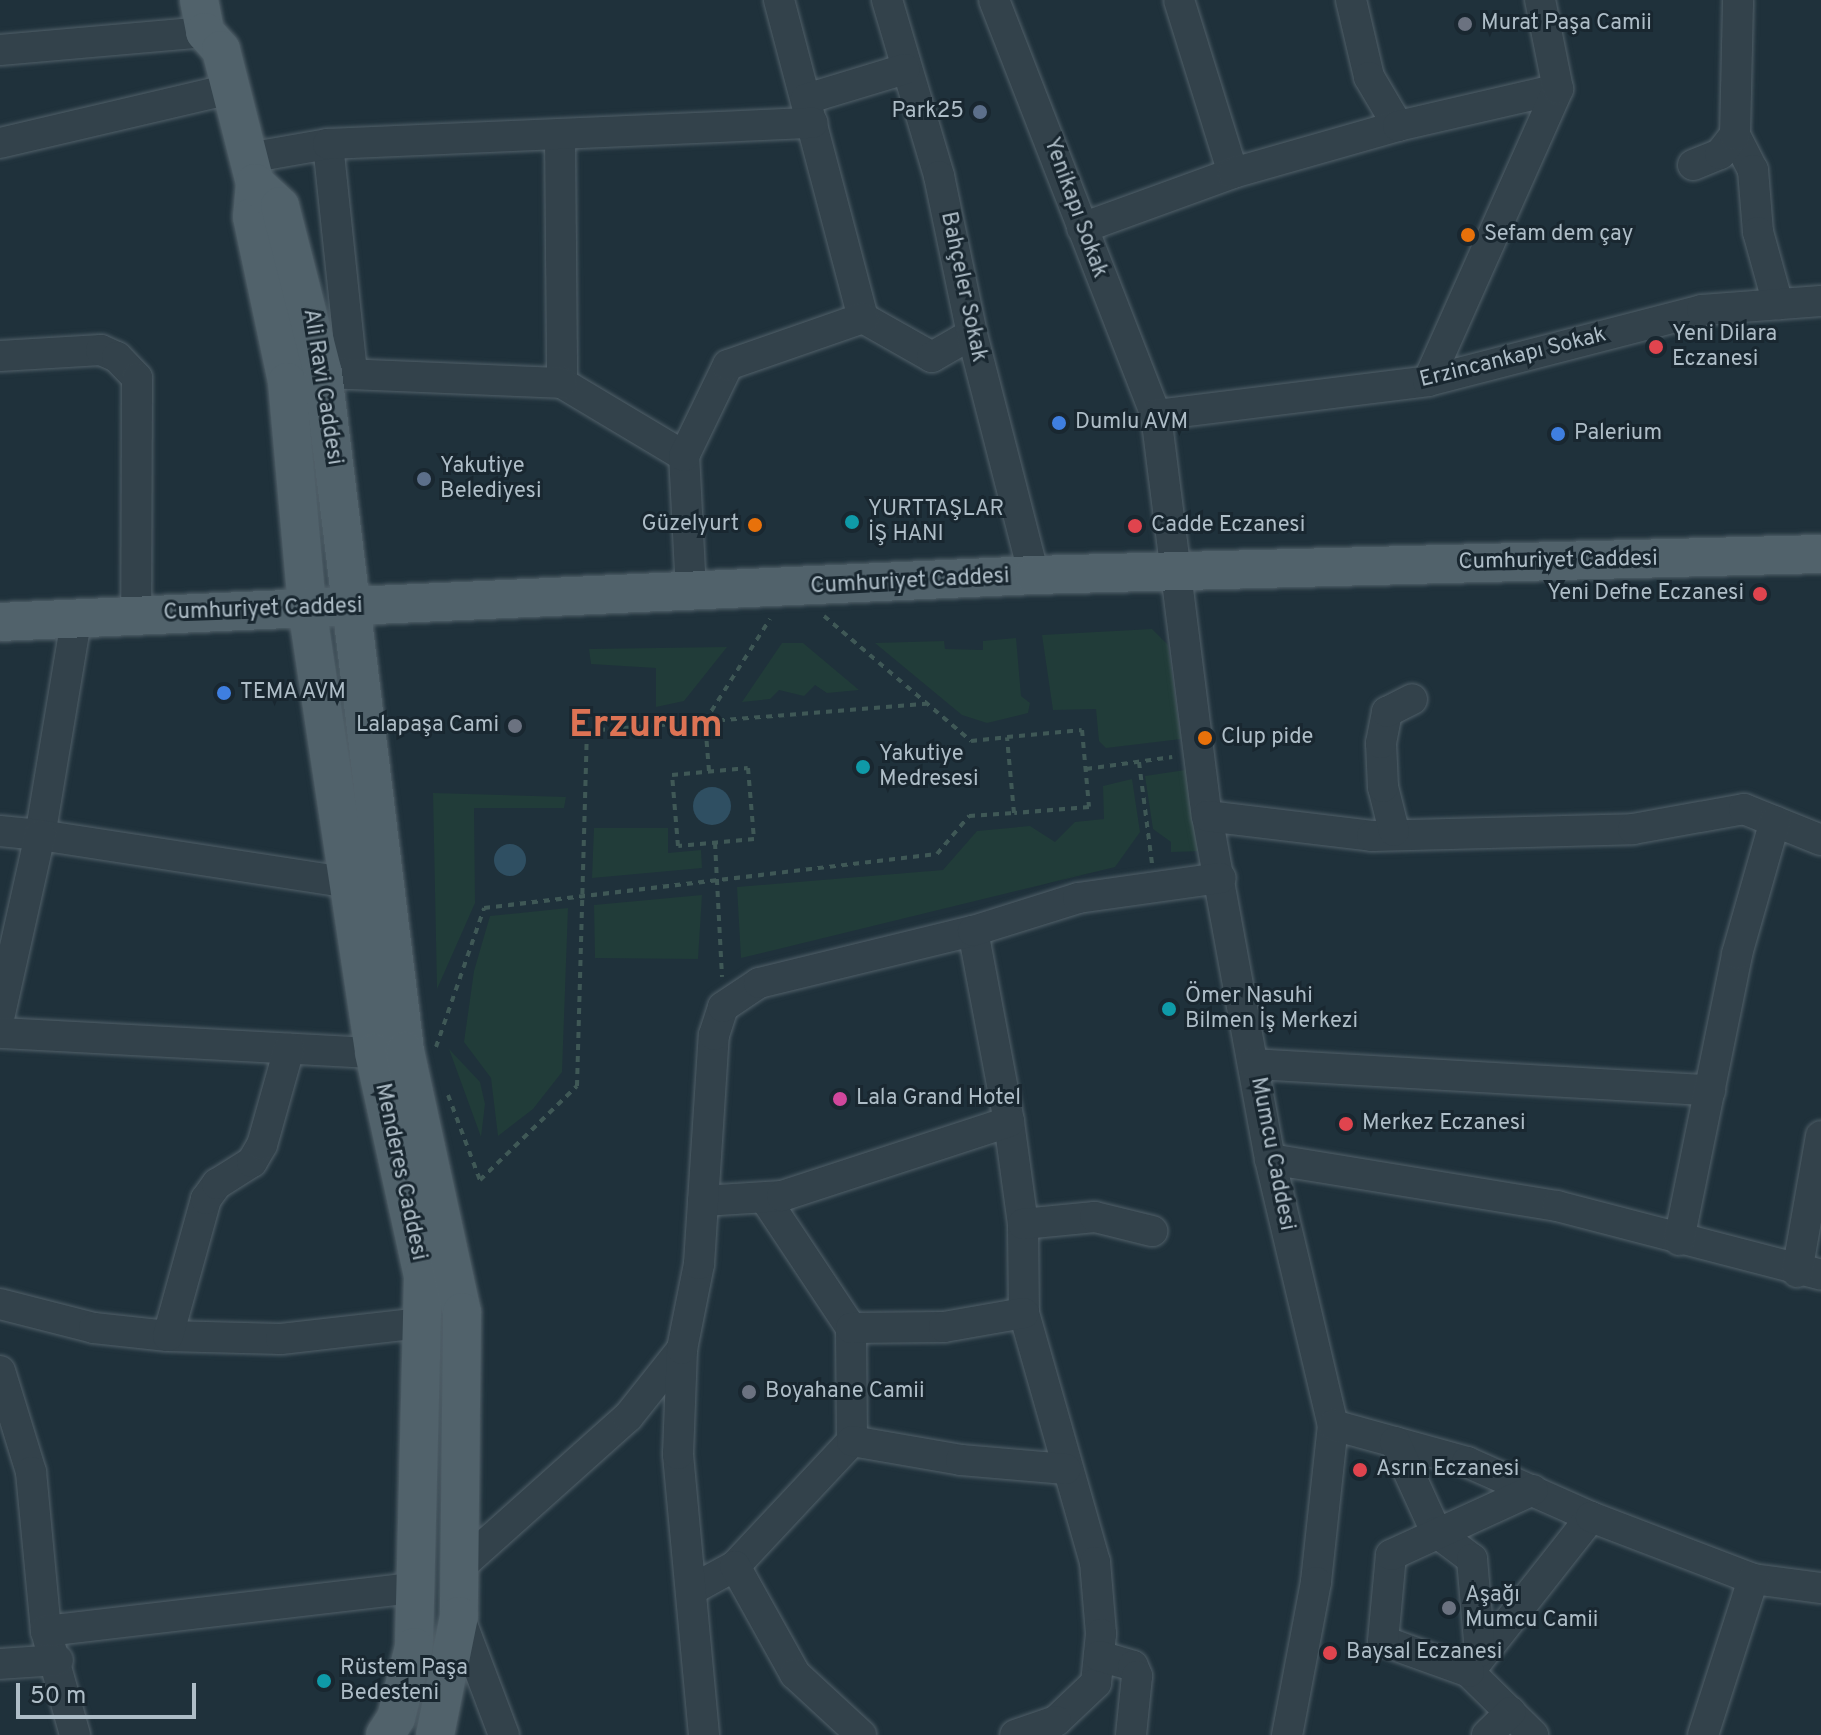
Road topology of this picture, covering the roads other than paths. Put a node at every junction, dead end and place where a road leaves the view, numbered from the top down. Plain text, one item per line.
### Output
1 (779, 0) edge
2 (887, 0) edge
3 (994, 0) edge
4 (1179, 0) edge
5 (1351, 0) edge
6 (1540, 0) edge
7 (1738, 0) edge
8 (212, 21) edge
9 (0, 50) edge
10 (905, 69) junction
11 (230, 89) junction
12 (1558, 89) junction
13 (809, 111) junction
14 (1398, 126) junction
15 (560, 135) junction
16 (1735, 135) junction
17 (0, 143) edge
18 (328, 144) junction
19 (1693, 165) dead end
20 (251, 170) junction
21 (1233, 173) junction
22 (1082, 228) junction
23 (1821, 301) edge
24 (1778, 304) junction
25 (863, 318) junction
26 (972, 334) junction
27 (0, 356) edge
28 (338, 374) junction
29 (1428, 381) junction
30 (562, 383) junction
31 (1156, 415) junction
32 (684, 456) junction
33 (1821, 554) edge
34 (1175, 571) junction
35 (1034, 575) junction
36 (691, 592) junction
37 (350, 606) junction
38 (307, 608) junction
39 (136, 615) junction
40 (76, 621) junction
41 (0, 622) edge
42 (1412, 699) dead end
43 (1207, 816) junction
44 (1775, 821) junction
45 (0, 831) edge
46 (1394, 831) junction
47 (40, 835) junction
48 (1821, 840) edge
49 (1221, 878) junction
50 (351, 883) junction
51 (973, 931) junction
52 (0, 1014) edge
53 (0, 1033) edge
54 (289, 1049) junction
55 (389, 1052) junction
56 (1253, 1064) junction
57 (1710, 1090) junction
58 (1009, 1122) junction
59 (1821, 1136) edge
60 (1270, 1159) junction
61 (766, 1200) junction
62 (703, 1201) junction
63 (1023, 1224) junction
64 (1152, 1231) dead end
65 (1679, 1240) junction
66 (1809, 1274) edge
67 (0, 1304) edge
68 (1024, 1313) junction
69 (422, 1323) junction
70 (851, 1328) junction
71 (168, 1336) junction
72 (682, 1349) junction
73 (0, 1371) edge
74 (1333, 1425) junction
75 (852, 1441) junction
76 (1395, 1442) junction
77 (1066, 1469) junction
78 (1533, 1490) junction
79 (1591, 1517) junction
80 (1436, 1532) junction
81 (735, 1566) junction
82 (460, 1567) junction
83 (1753, 1579) junction
84 (418, 1587) junction
85 (1821, 1588) edge
86 (693, 1589) junction
87 (459, 1616) junction
88 (46, 1631) junction
89 (1099, 1656) junction
90 (58, 1660) junction
91 (1474, 1662) junction
92 (0, 1664) edge
93 (1511, 1712) junction
94 (75, 1735) edge
95 (385, 1735) edge
96 (435, 1735) edge
97 (504, 1735) edge
98 (704, 1735) edge
99 (861, 1735) edge
100 (1015, 1735) edge
101 (1131, 1735) edge
102 (1287, 1735) edge
103 (1487, 1735) edge
104 (1533, 1735) edge
105 (1703, 1735) edge

1 - 13 street
2 - 10 street, Bahçeler Sokak
3 - 22 street, Yenikapı Sokak
4 - 21 street
5 - 14 street
6 - 12 street
7 - 16 street
8 - 9 street
8 - 11 main road, Ali Ravi Caddesi
10 - 13 street
10 - 26 street, Bahçeler Sokak
11 - 17 street
11 - 20 main road, Ali Ravi Caddesi
12 - 14 street
12 - 29 street
13 - 15 street
13 - 25 street
14 - 21 street
15 - 18 street
15 - 30 street
16 - 19 street
16 - 24 street
18 - 20 street
18 - 28 street
20 - 28 main road, Ali Ravi Caddesi
20 - 38 main road, Ali Ravi Caddesi
21 - 22 street
22 - 31 street, Yenikapı Sokak
23 - 24 street, Erzincankapı Sokak
24 - 29 street, Erzincankapı Sokak
25 - 26 street
25 - 32 street
26 - 35 street, Bahçeler Sokak
27 - 39 street
28 - 30 street
28 - 37 main road, Ali Ravi Caddesi
29 - 31 street, Erzincankapı Sokak
30 - 32 street
31 - 34 street, Yenikapı Sokak
32 - 36 street
33 - 34 main road, Cumhuriyet Caddesi
34 - 35 main road, Cumhuriyet Caddesi
34 - 43 street, Mumcu Caddesi
35 - 36 main road, Cumhuriyet Caddesi
36 - 37 main road, Cumhuriyet Caddesi
37 - 38 main road, Cumhuriyet Caddesi
37 - 55 main road, Menderes Caddesi
38 - 39 main road, Cumhuriyet Caddesi
38 - 50 main road, Menderes Caddesi
39 - 40 main road, Cumhuriyet Caddesi
40 - 41 main road, Cumhuriyet Caddesi
40 - 47 street
42 - 46 street
43 - 46 street
43 - 49 street, Mumcu Caddesi
44 - 46 street
44 - 48 street
44 - 57 street
45 - 47 street
47 - 50 street
47 - 52 street
49 - 51 street
49 - 56 street, Mumcu Caddesi
50 - 55 main road, Menderes Caddesi
51 - 58 street
51 - 62 street
53 - 54 street
54 - 55 street
54 - 71 street
55 - 69 main road, Menderes Caddesi
55 - 82 main road, Menderes Caddesi
56 - 57 street
56 - 60 street, Mumcu Caddesi
57 - 65 street
58 - 61 street
58 - 63 street
59 - 66 street
60 - 65 street
60 - 74 street, Mumcu Caddesi
61 - 62 street
61 - 70 street
62 - 72 street
63 - 64 street
63 - 68 street
65 - 66 street
67 - 71 street
68 - 70 street
68 - 77 street
69 - 71 street
69 - 84 main road, Menderes Caddesi
70 - 75 street
72 - 82 street
72 - 86 street
73 - 88 street
74 - 76 street
74 - 102 street, Mumcu Caddesi
75 - 77 street
75 - 81 street
76 - 78 street
76 - 80 street
77 - 89 street
78 - 79 street
78 - 80 street
79 - 83 street
79 - 91 street
80 - 91 street
80 - 91 street
81 - 86 street
81 - 99 street
82 - 87 main road, Menderes Caddesi
83 - 85 street
83 - 105 street
84 - 88 street
84 - 95 main road, Menderes Caddesi
86 - 98 street
87 - 96 main road, Menderes Caddesi
87 - 97 street
88 - 90 street
89 - 100 street
89 - 101 street
90 - 92 street
90 - 94 street
91 - 93 street
93 - 103 street
93 - 104 street

